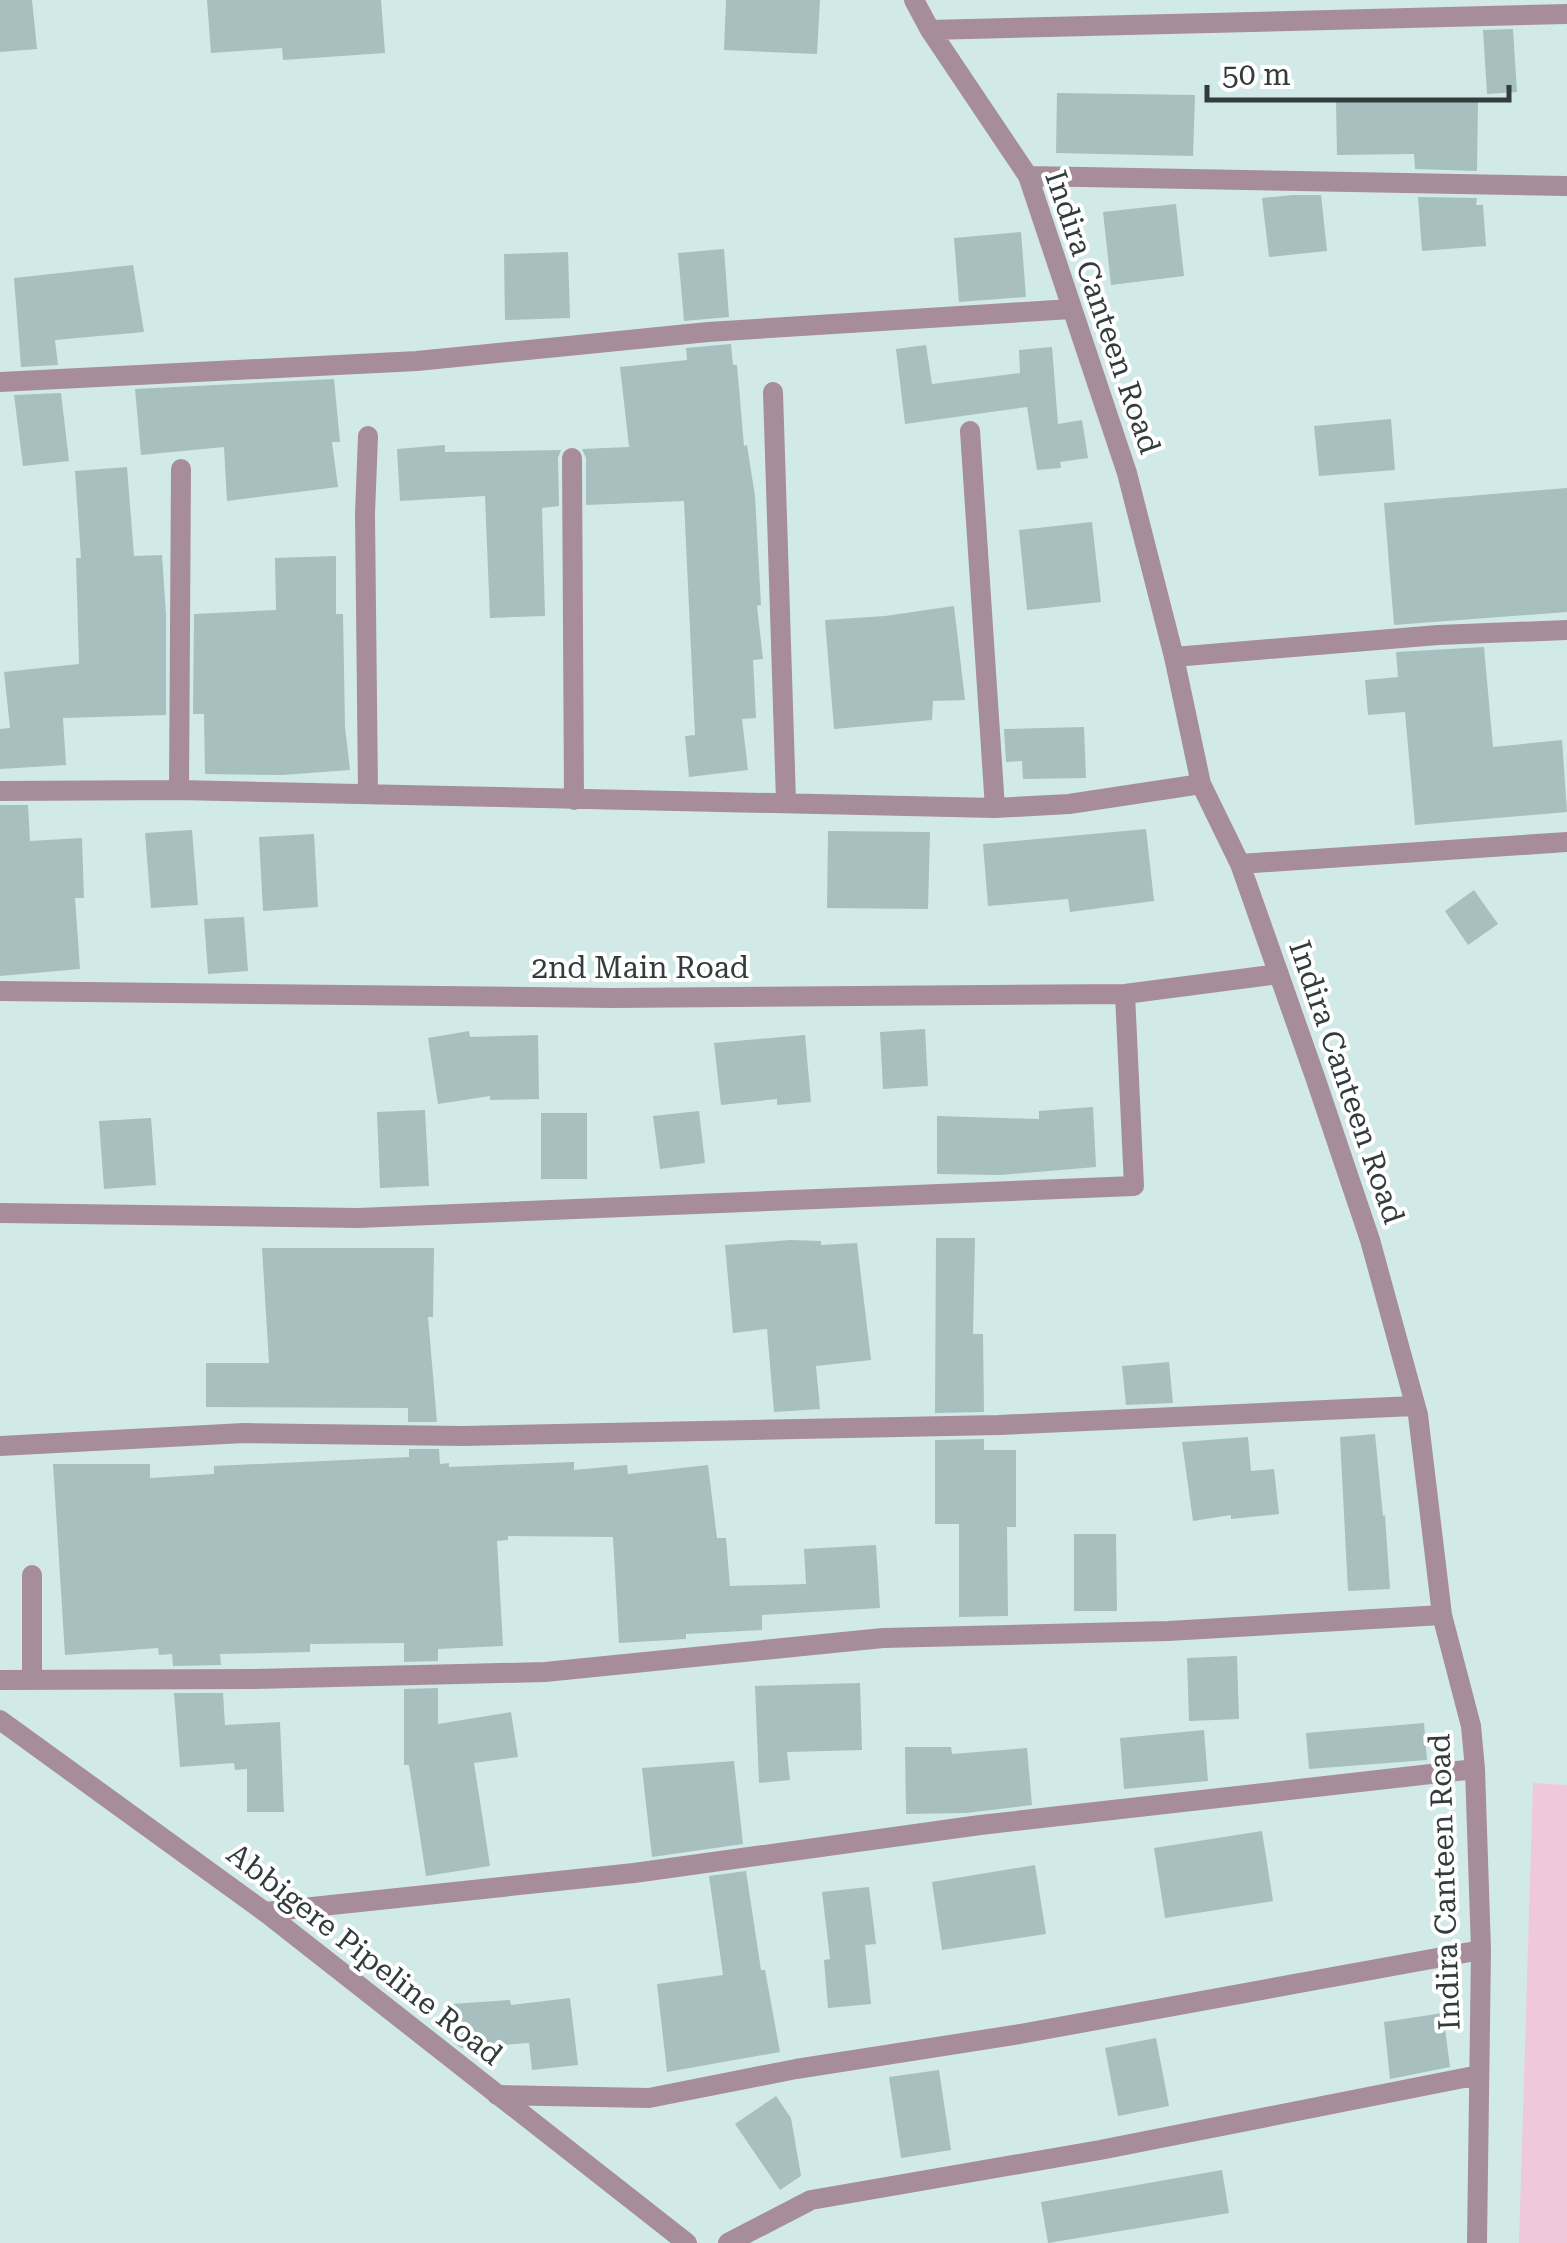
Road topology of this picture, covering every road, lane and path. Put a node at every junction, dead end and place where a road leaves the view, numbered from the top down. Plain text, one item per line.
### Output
1 (914, 0) edge
2 (1567, 14) edge
3 (930, 30) junction
4 (1028, 176) junction
5 (1567, 186) edge
6 (1071, 310) junction
7 (0, 382) edge
8 (774, 392) dead end
9 (970, 431) dead end
10 (368, 436) dead end
11 (572, 458) dead end
12 (182, 469) dead end
13 (1567, 630) edge
14 (1174, 656) junction
15 (1201, 784) junction
16 (0, 790) edge
17 (179, 790) junction
18 (368, 792) junction
19 (574, 800) junction
20 (786, 801) junction
21 (996, 808) junction
22 (1567, 842) edge
23 (1240, 864) junction
24 (1279, 974) junction
25 (0, 991) edge
26 (1125, 994) junction
27 (0, 1213) edge
28 (1414, 1406) junction
29 (0, 1446) edge
30 (32, 1575) dead end
31 (1442, 1615) junction
32 (0, 1680) edge
33 (32, 1680) junction
34 (0, 1720) edge
35 (1476, 1769) junction
36 (265, 1912) junction
37 (1482, 1950) junction
38 (1480, 2076) junction
39 (498, 2095) junction
40 (687, 2243) edge
41 (728, 2243) edge
42 (1477, 2243) edge

1 - 3 street, Indira Canteen Road
2 - 3 street
3 - 4 street, Indira Canteen Road
4 - 5 street
4 - 6 street, Indira Canteen Road
6 - 7 street
6 - 14 street, Indira Canteen Road
8 - 20 street
9 - 21 street
10 - 18 street
11 - 19 street
12 - 17 street
13 - 14 street
14 - 15 street, Indira Canteen Road
15 - 21 street
15 - 23 street, Indira Canteen Road
16 - 17 street
17 - 18 street
18 - 19 street
19 - 20 street
20 - 21 street
22 - 23 street
23 - 24 street, Indira Canteen Road
24 - 26 street, 2nd Main Road
24 - 28 street, Indira Canteen Road
25 - 26 street, 2nd Main Road
26 - 27 street
28 - 29 street
28 - 31 street, Indira Canteen Road
30 - 33 street
31 - 33 street
31 - 35 street, Indira Canteen Road
32 - 33 street
34 - 36 street, Abbigere Pipeline Road
35 - 36 street
35 - 37 street, Indira Canteen Road
36 - 39 street, Abbigere Pipeline Road
37 - 38 street, Indira Canteen Road
37 - 39 street
38 - 41 street
38 - 42 street, Indira Canteen Road
39 - 40 street, Abbigere Pipeline Road

